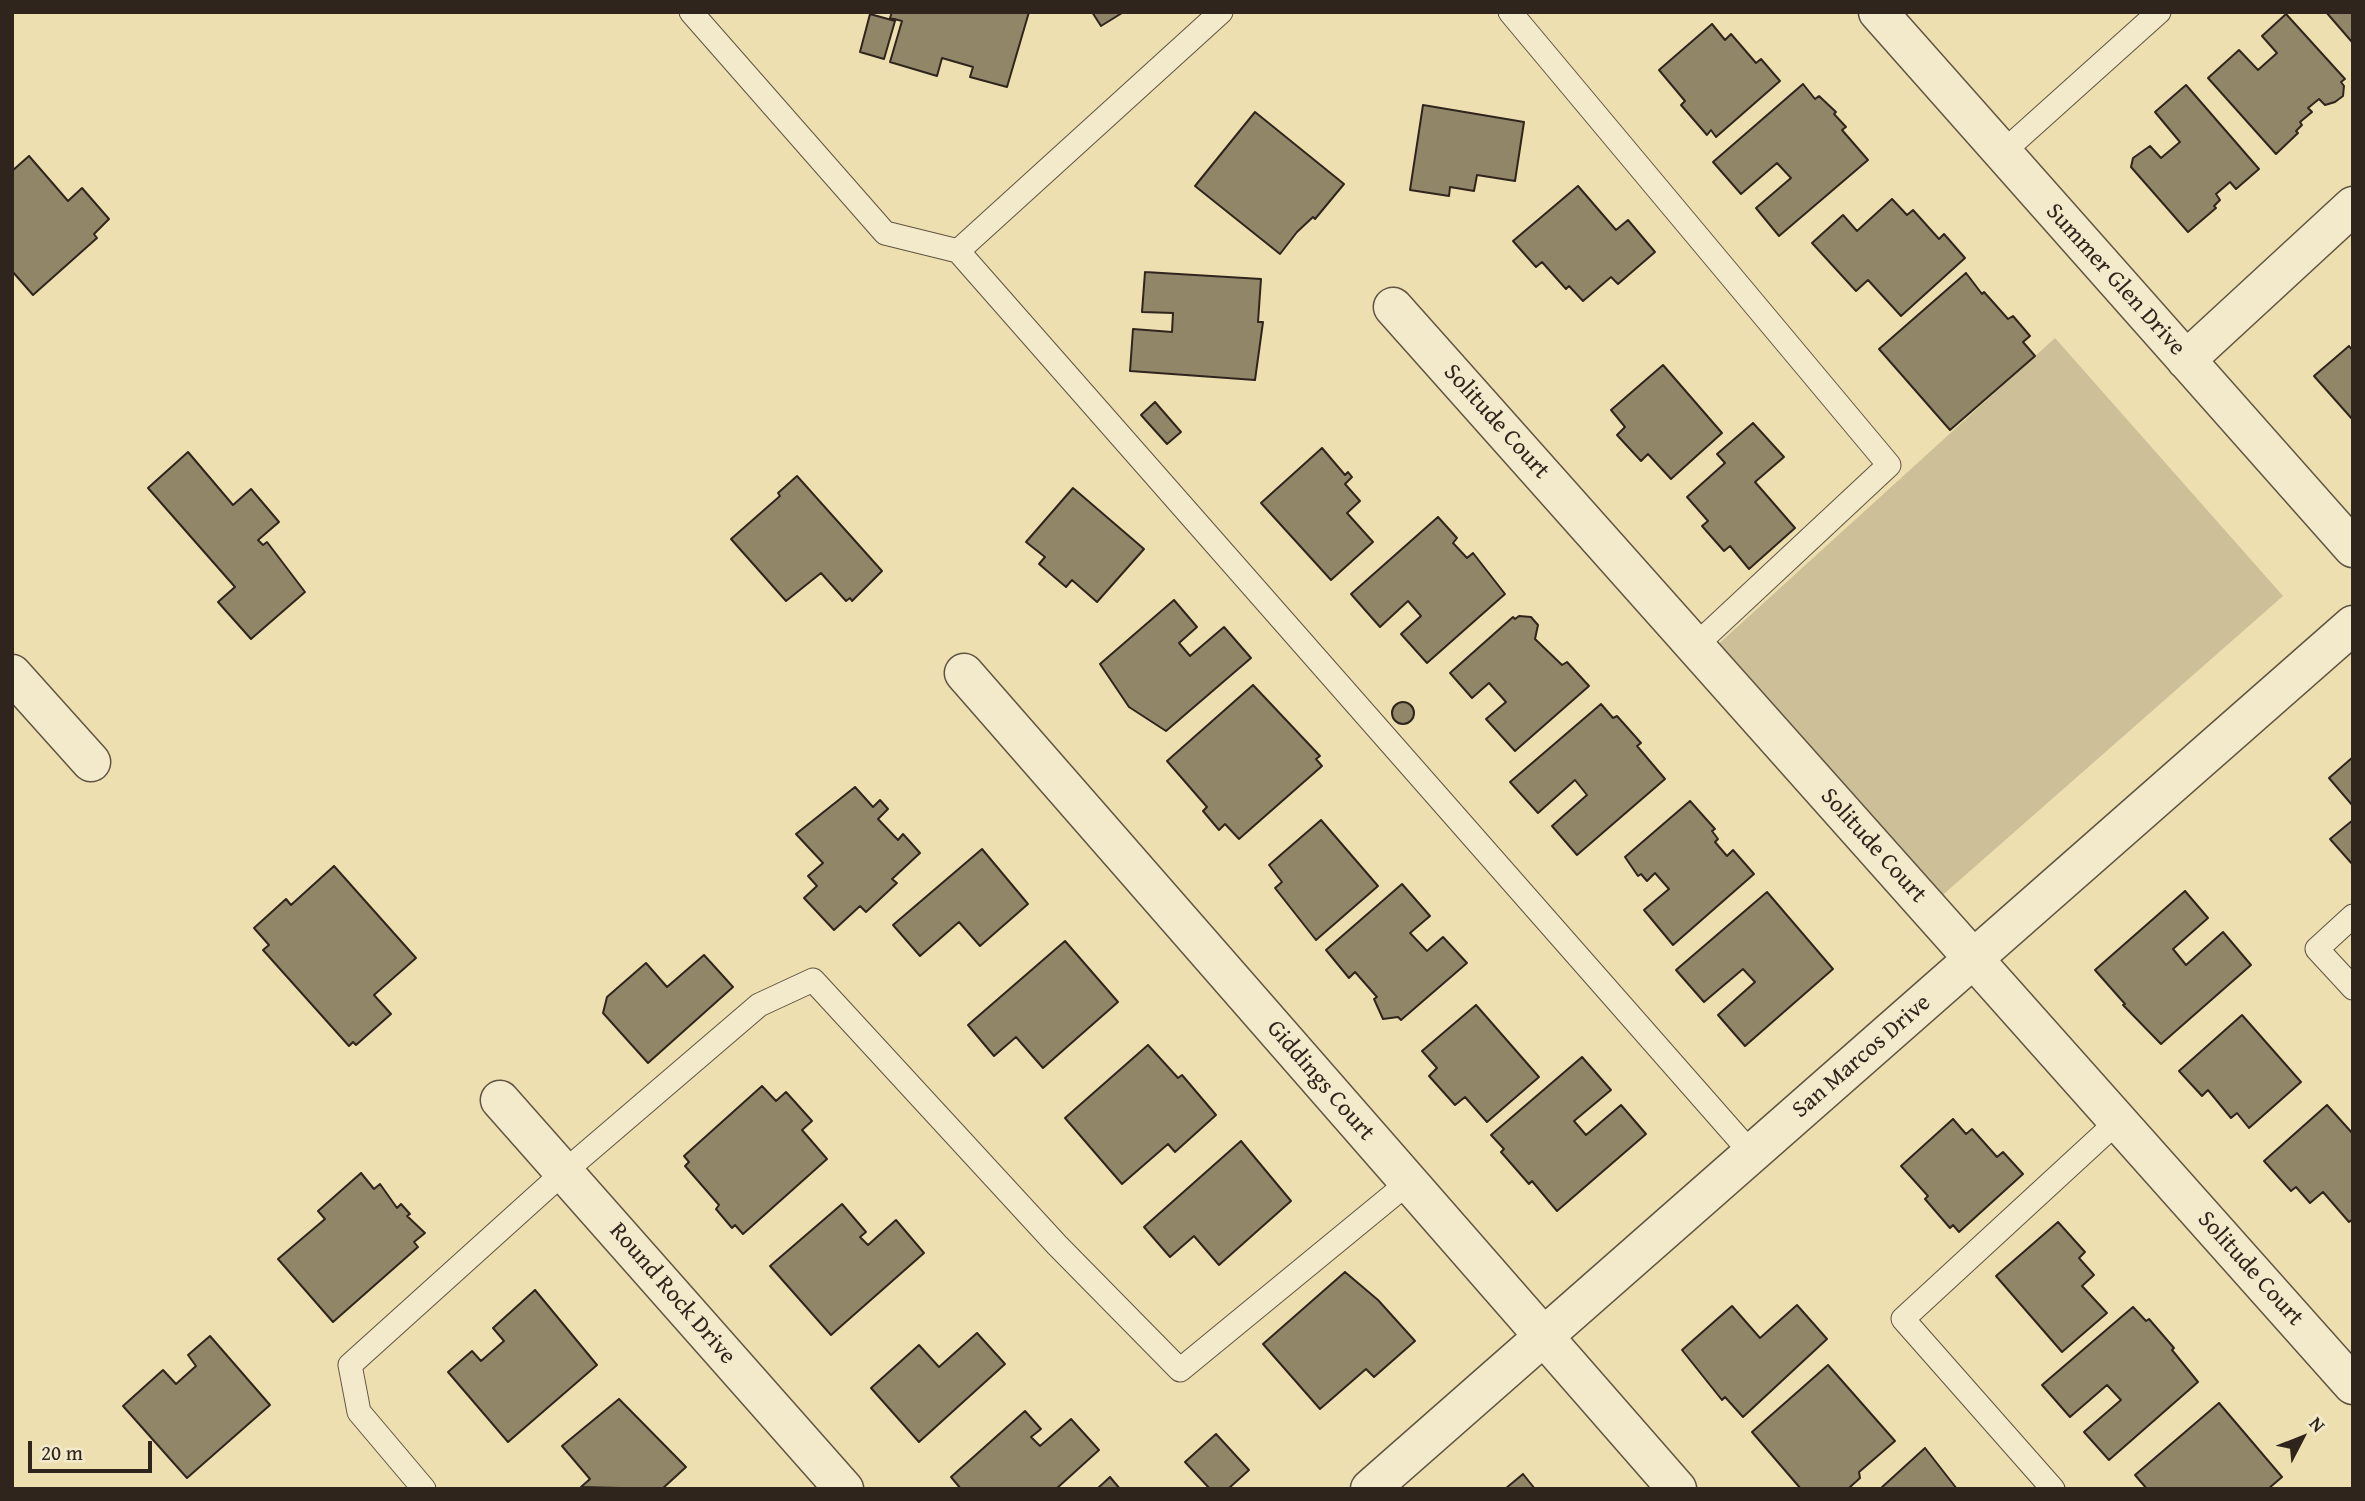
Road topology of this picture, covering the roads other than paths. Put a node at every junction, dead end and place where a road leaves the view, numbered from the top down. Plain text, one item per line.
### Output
1 (691, 12) edge
2 (1221, 12) edge
3 (1510, 12) edge
4 (1878, 12) edge
5 (2159, 12) edge
6 (2002, 153) junction
7 (2353, 206) edge
8 (958, 251) junction
9 (1393, 307) dead end
10 (2186, 360) junction
11 (2353, 548) edge
12 (2353, 625) edge
13 (1695, 646) junction
14 (964, 673) dead end
15 (12, 674) edge
16 (91, 762) dead end
17 (2353, 916) edge
18 (1974, 958) junction
19 (2353, 988) edge
20 (500, 1100) dead end
21 (2118, 1121) junction
22 (1752, 1154) junction
23 (564, 1172) junction
24 (1409, 1182) junction
25 (1544, 1336) junction
26 (2353, 1385) edge
27 (424, 1489) edge
28 (844, 1489) edge
29 (1370, 1489) edge
30 (1676, 1489) edge
31 (2053, 1489) edge

1 - 8 lane
2 - 8 lane
3 - 13 lane
4 - 6 street, Summer Glen Drive
5 - 6 lane
6 - 10 street, Summer Glen Drive
7 - 10 street
8 - 22 lane
9 - 13 street, Solitude Court
10 - 11 street, Summer Glen Drive
12 - 18 street, San Marcos Drive
13 - 18 street, Solitude Court
14 - 24 street, Giddings Court
15 - 16 street
17 - 19 lane
18 - 21 street, Solitude Court
18 - 22 street, San Marcos Drive
20 - 23 street, Round Rock Drive
21 - 26 street, Solitude Court
21 - 31 lane
22 - 25 street, San Marcos Drive
23 - 24 lane
23 - 27 lane
23 - 28 street, Round Rock Drive
24 - 25 street, Giddings Court
25 - 29 street, San Marcos Drive
25 - 30 street, Giddings Court

